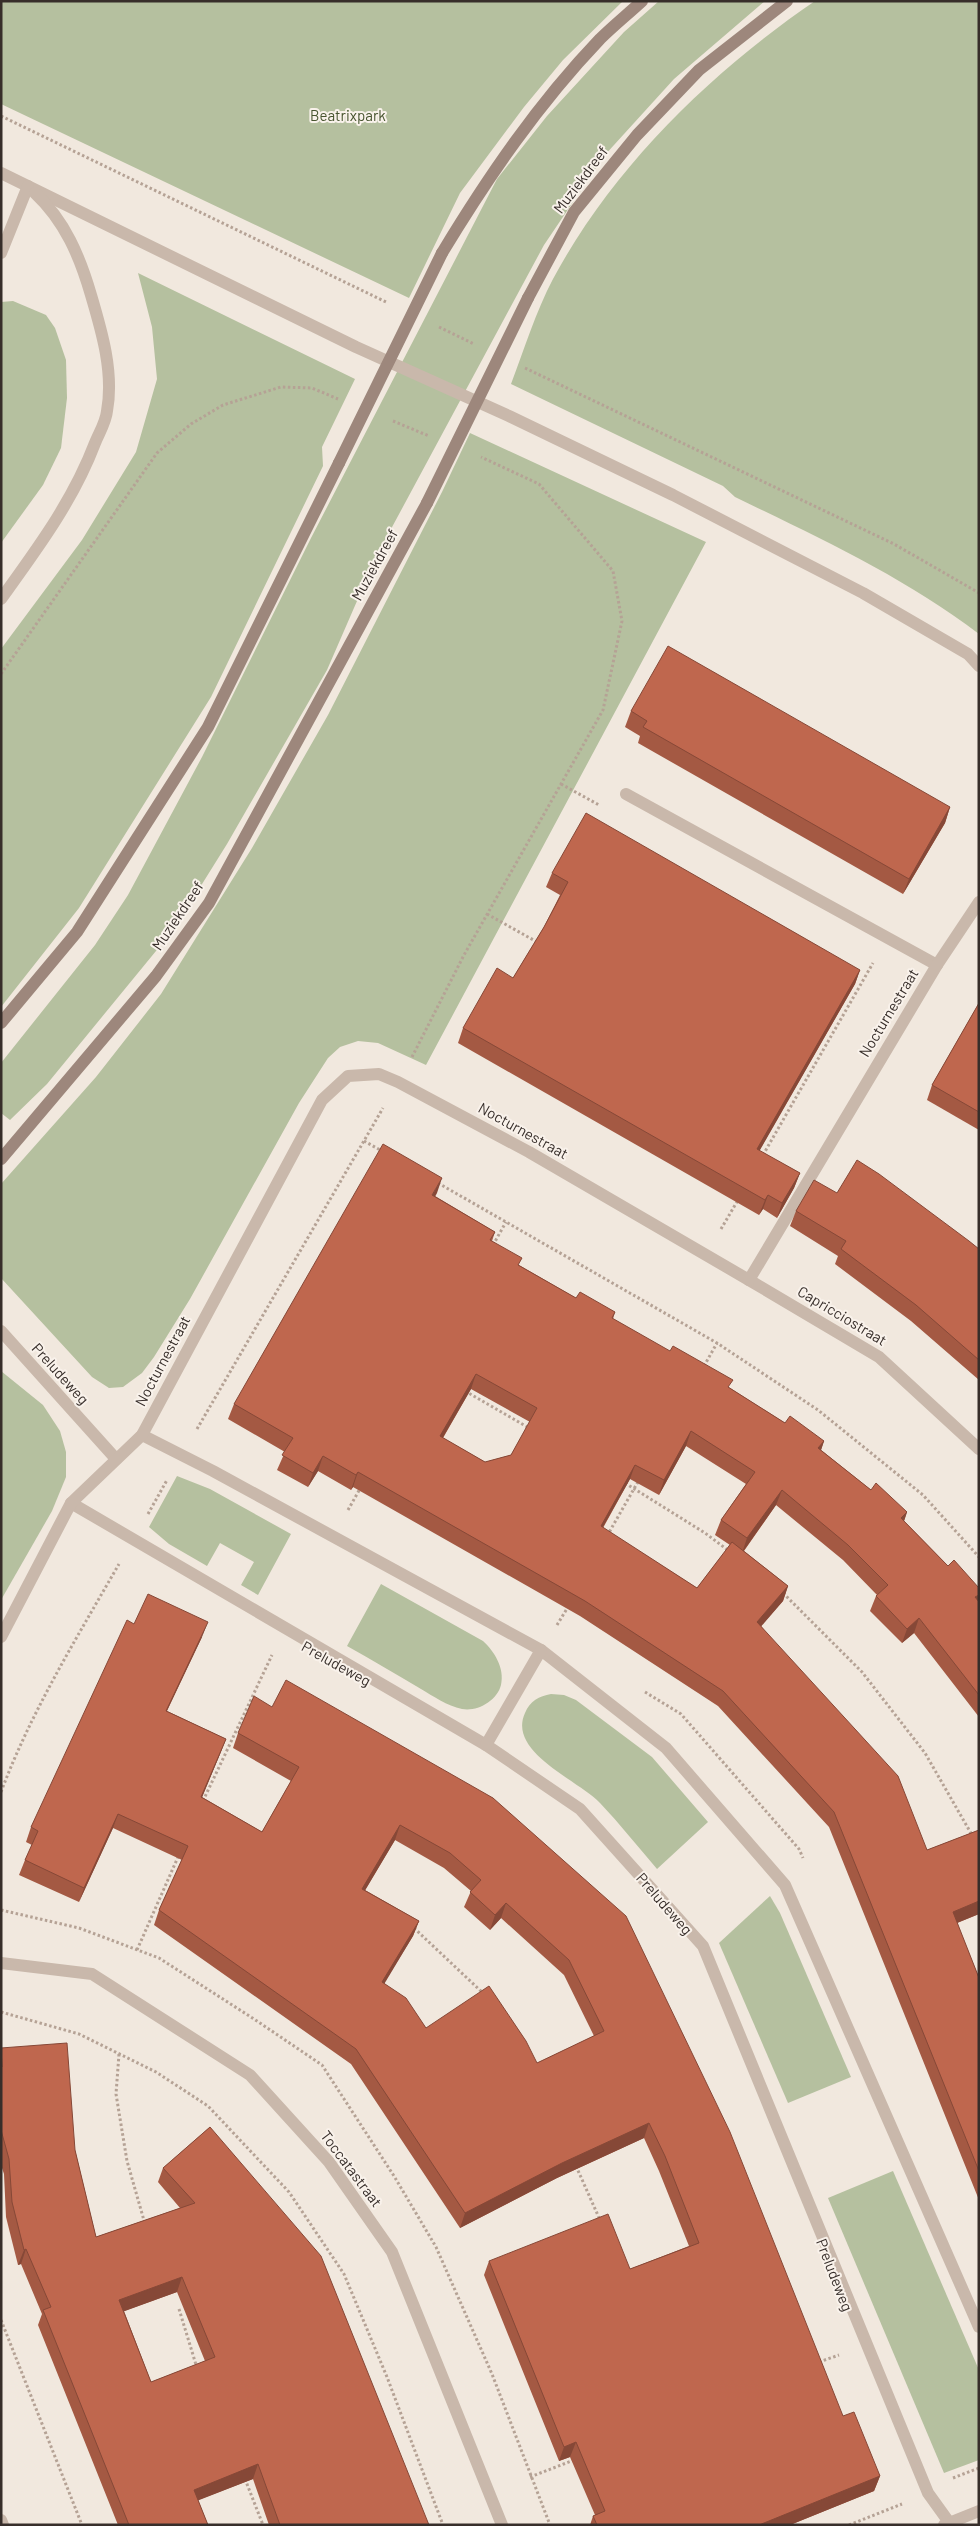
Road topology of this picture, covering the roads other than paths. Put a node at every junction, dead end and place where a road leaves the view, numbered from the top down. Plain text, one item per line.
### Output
1 (642, 1) edge
2 (787, 1) edge
3 (1, 173) edge
4 (28, 186) junction
5 (1, 253) edge
6 (1, 599) edge
7 (979, 666) edge
8 (626, 794) dead end
9 (979, 902) edge
10 (937, 965) junction
11 (1, 1023) edge
12 (1, 1159) edge
13 (749, 1280) junction
14 (1, 1331) edge
15 (142, 1435) junction
16 (979, 1449) edge
17 (116, 1460) junction
18 (72, 1504) junction
19 (1, 1637) edge
20 (541, 1650) junction
21 (486, 1745) junction
22 (1, 1963) edge
23 (979, 2327) edge
24 (979, 2511) edge
25 (1, 2520) edge
26 (949, 2524) edge
27 (3, 2525) edge
28 (502, 2525) edge

1 - 11 main road, bridge
2 - 12 main road, Muziekdreef, bridge
3 - 4 street
4 - 5 street
4 - 6 street
4 - 7 street
8 - 10 street, Nocturnestraat
9 - 10 street, Nocturnestraat
10 - 13 street, Nocturnestraat
13 - 15 street, Nocturnestraat
13 - 16 street, Capricciostraat
14 - 17 street, Preludeweg
15 - 17 street, Nocturnestraat
15 - 20 street
17 - 18 street, Nocturnestraat
18 - 19 street, Nocturnestraat
18 - 21 street, Preludeweg
20 - 21 street
20 - 23 street
21 - 26 street, Preludeweg
22 - 28 street, Toccatastraat
24 - 26 street
25 - 27 street

